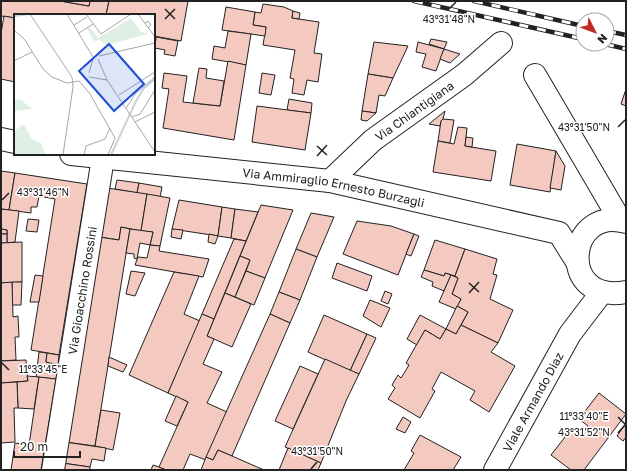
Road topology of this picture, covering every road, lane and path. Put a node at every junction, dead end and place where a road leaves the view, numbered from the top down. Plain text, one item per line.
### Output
1 (501, 43) dead end
2 (535, 75) dead end
3 (1, 139) edge
4 (14, 142) edge
5 (79, 155) edge
6 (103, 158) junction
7 (330, 181) junction
8 (623, 221) edge
9 (580, 270) junction
10 (602, 292) junction
11 (626, 292) edge
12 (570, 334) junction
13 (53, 470) edge
14 (495, 470) edge

1 - 7 street, Via Chiantigiana
2 - 8 street
3 - 4 street
5 - 6 street, Via Ammiraglio Ernesto Burzagli
6 - 7 street, Via Ammiraglio Ernesto Burzagli
6 - 13 street, Via Gioacchino Rossini
7 - 9 street, Via Ammiraglio Ernesto Burzagli
8 - 9 street
9 - 10 street, Via Ammiraglio Ernesto Burzagli
9 - 12 street, Viale Armando Diaz
10 - 11 street
10 - 12 street, Viale Armando Diaz
12 - 14 street, Viale Armando Diaz

